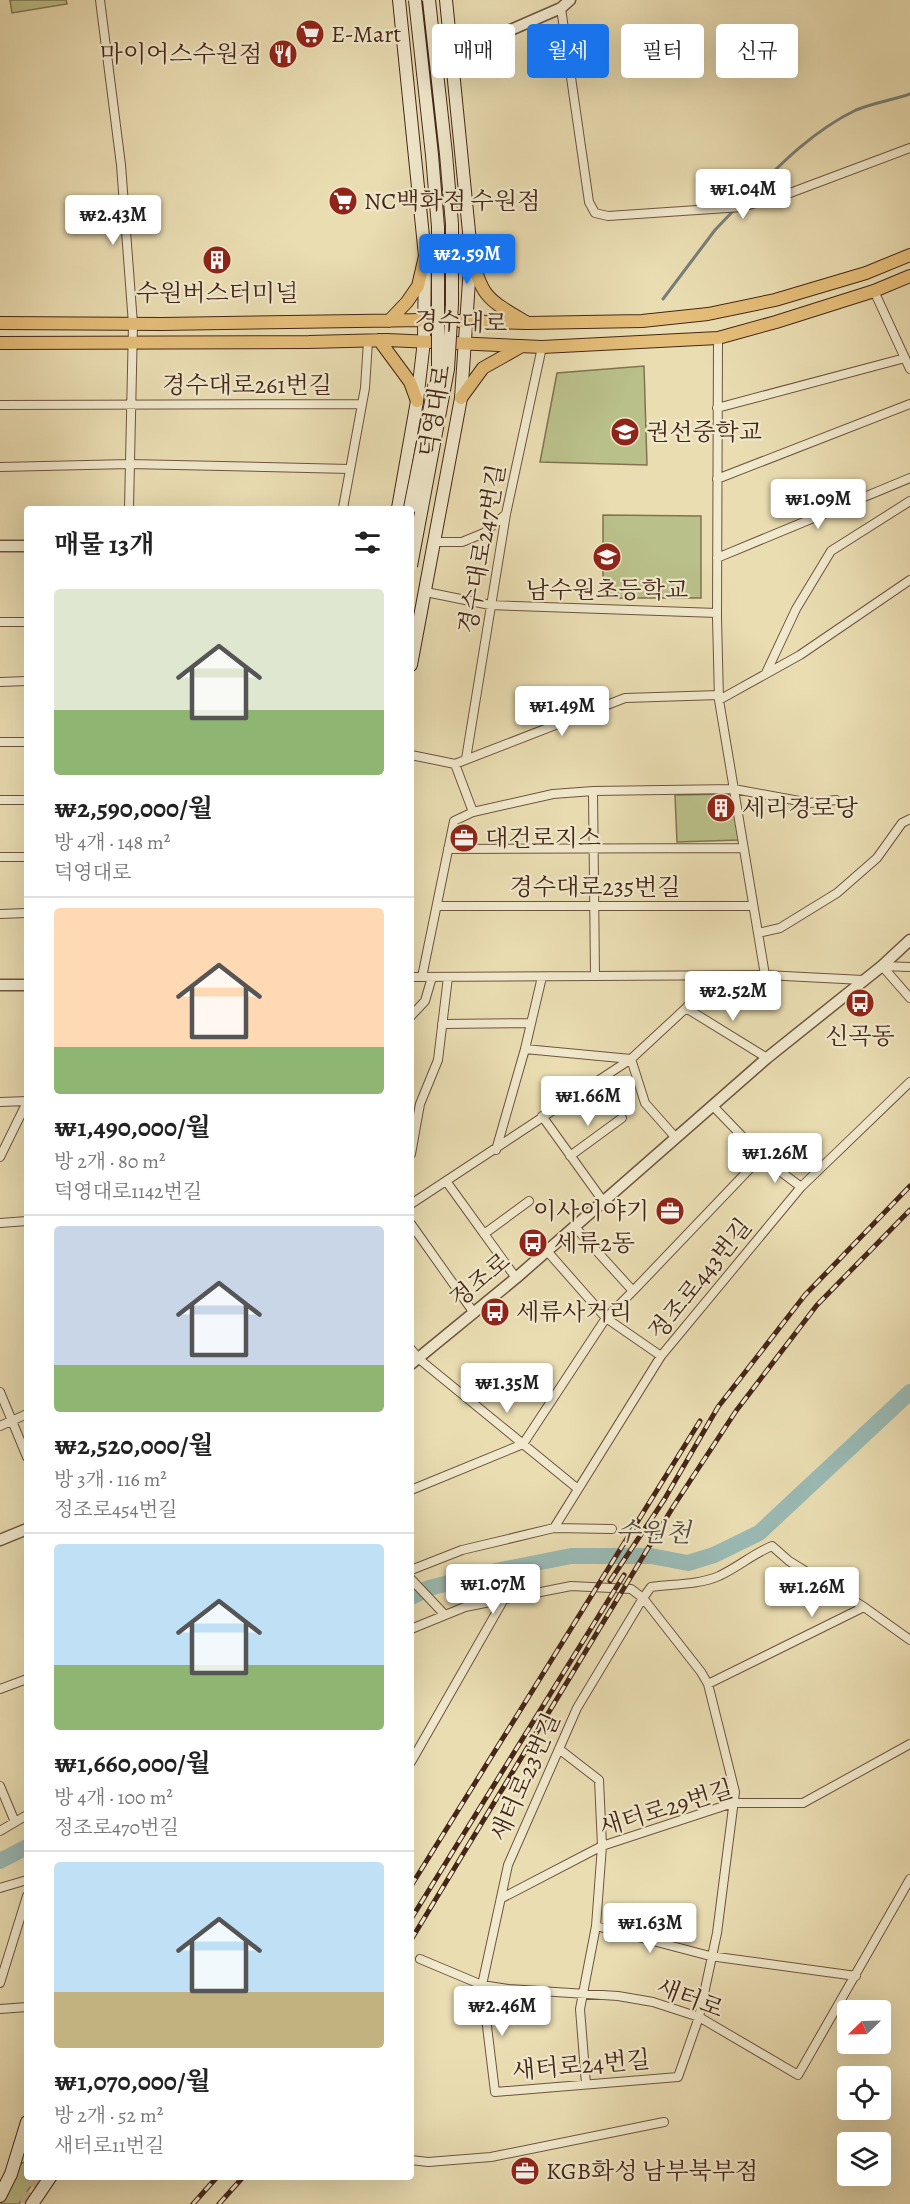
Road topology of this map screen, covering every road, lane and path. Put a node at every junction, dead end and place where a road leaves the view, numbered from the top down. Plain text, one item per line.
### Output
1 (100, 0) edge
2 (399, 0) edge
3 (415, 0) edge
4 (429, 0) edge
5 (446, 0) edge
6 (570, 0) edge
7 (561, 8) junction
8 (448, 24) edge
9 (515, 28) edge
10 (454, 78) edge
11 (910, 148) edge
12 (471, 252) junction
13 (910, 255) edge
14 (426, 256) junction
15 (910, 276) edge
16 (874, 291) junction
17 (425, 320) junction
18 (389, 321) junction
19 (467, 321) junction
20 (0, 323) edge
21 (527, 323) junction
22 (133, 324) junction
23 (718, 338) junction
24 (373, 340) junction
25 (424, 341) junction
26 (133, 342) junction
27 (466, 342) junction
28 (0, 343) edge
29 (523, 345) junction
30 (542, 347) junction
31 (905, 358) junction
32 (910, 369) edge
33 (461, 398) junction
34 (417, 401) junction
35 (362, 404) junction
36 (910, 404) edge
37 (0, 405) edge
38 (132, 405) junction
39 (717, 408) junction
40 (130, 464) junction
41 (0, 467) edge
42 (350, 469) junction
43 (910, 478) edge
44 (717, 479) junction
45 (910, 501) edge
46 (129, 506) edge
47 (343, 506) edge
48 (398, 506) edge
49 (410, 506) edge
50 (506, 514) junction
51 (414, 542) edge
52 (434, 542) junction
53 (0, 546) edge
54 (24, 546) edge
55 (414, 550) edge
56 (717, 558) junction
57 (910, 580) edge
58 (426, 592) junction
59 (490, 605) junction
60 (717, 613) junction
61 (0, 622) edge
62 (24, 622) edge
63 (414, 650) edge
64 (766, 674) junction
65 (24, 681) edge
66 (0, 682) edge
67 (719, 697) junction
68 (0, 742) edge
69 (24, 742) edge
70 (414, 756) edge
71 (466, 759) junction
72 (455, 764) junction
73 (734, 789) junction
74 (593, 791) junction
75 (0, 800) edge
76 (24, 800) edge
77 (836, 800) dead end
78 (473, 812) junction
79 (910, 819) edge
80 (743, 848) junction
81 (448, 849) junction
82 (592, 850) junction
83 (0, 857) edge
84 (24, 857) edge
85 (437, 906) junction
86 (753, 906) junction
87 (594, 907) junction
88 (0, 914) edge
89 (24, 914) edge
90 (758, 933) junction
91 (910, 940) edge
92 (882, 966) junction
93 (910, 968) edge
94 (765, 975) junction
95 (595, 976) junction
96 (714, 976) junction
97 (414, 977) edge
98 (427, 977) junction
99 (448, 977) junction
100 (542, 977) junction
101 (863, 980) junction
102 (0, 985) edge
103 (24, 985) edge
104 (910, 998) edge
105 (686, 1008) junction
106 (414, 1013) edge
107 (531, 1023) junction
108 (442, 1024) junction
109 (525, 1049) junction
110 (767, 1058) junction
111 (632, 1059) junction
112 (910, 1082) edge
113 (0, 1102) edge
114 (24, 1102) edge
115 (713, 1106) junction
116 (24, 1108) edge
117 (542, 1116) junction
118 (622, 1118) dead end
119 (414, 1137) edge
120 (676, 1138) junction
121 (496, 1150) junction
122 (0, 1156) edge
123 (570, 1156) junction
124 (763, 1158) junction
125 (446, 1181) junction
126 (801, 1186) junction
127 (529, 1201) dead end
128 (603, 1201) junction
129 (414, 1202) edge
130 (24, 1221) edge
131 (0, 1222) edge
132 (574, 1226) junction
133 (414, 1228) edge
134 (484, 1234) junction
135 (547, 1251) junction
136 (516, 1278) junction
137 (633, 1291) junction
138 (474, 1313) junction
139 (606, 1318) junction
140 (661, 1356) junction
141 (415, 1362) edge
142 (0, 1392) edge
143 (24, 1415) edge
144 (11, 1421) junction
145 (0, 1426) edge
146 (524, 1444) junction
147 (24, 1450) edge
148 (414, 1489) edge
149 (578, 1489) junction
150 (554, 1528) junction
151 (24, 1530) edge
152 (612, 1530) dead end
153 (0, 1540) edge
154 (414, 1569) edge
155 (414, 1582) edge
156 (642, 1598) junction
157 (504, 1599) junction
158 (864, 1607) junction
159 (445, 1615) junction
160 (414, 1628) edge
161 (910, 1640) edge
162 (24, 1680) edge
163 (708, 1684) junction
164 (0, 1689) edge
165 (910, 1744) edge
166 (559, 1749) junction
167 (414, 1757) edge
168 (0, 1786) edge
169 (734, 1803) junction
170 (24, 1817) edge
171 (15, 1822) junction
172 (0, 1831) edge
173 (602, 1846) junction
174 (910, 1879) edge
175 (24, 1881) edge
176 (0, 1888) edge
177 (502, 1898) junction
178 (24, 1906) edge
179 (596, 1926) junction
180 (710, 1956) junction
181 (420, 1959) dead end
182 (856, 1976) junction
183 (0, 1983) edge
184 (482, 1985) junction
185 (583, 1994) junction
186 (24, 2007) edge
187 (0, 2009) edge
188 (699, 2017) junction
189 (586, 2084) junction
190 (664, 2122) dead end
191 (24, 2132) edge
192 (24, 2156) edge
193 (414, 2160) edge
194 (11, 2174) junction
195 (45, 2180) edge
196 (48, 2180) edge
197 (41, 2192) junction
198 (0, 2196) edge
199 (32, 2204) edge

1 - 22 street
2 - 14 main road, 덕영대로
3 - 49 main road, bridge
4 - 55 main road, bridge
5 - 8 main road, 덕영대로
6 - 7 street
7 - 9 street
7 - 11 street
10 - 12 main road, 덕영대로
12 - 19 main road, 덕영대로
12 - 21 main road
13 - 21 main road, 경수대로
14 - 17 main road, 덕영대로
14 - 18 main road
15 - 16 main road, 경수대로
16 - 23 main road, 경수대로
16 - 31 street
17 - 18 main road, 경수대로
17 - 19 main road, 경수대로
17 - 25 main road, 덕영대로
18 - 22 main road, 경수대로
19 - 21 main road, 경수대로
19 - 27 main road, 덕영대로
20 - 22 main road, 경수대로
22 - 26 street
23 - 30 main road, 경수대로
23 - 39 street
24 - 25 main road, 경수대로
24 - 26 main road, 경수대로
24 - 34 main road
24 - 35 street, 경수대로261번길
25 - 27 main road, 경수대로
25 - 34 main road, 덕영대로
26 - 28 main road, 경수대로
26 - 38 street
27 - 29 main road, 경수대로
27 - 33 main road, 덕영대로
29 - 30 main road, 경수대로
29 - 33 main road
30 - 50 street, 경수대로247번길
31 - 32 street
31 - 39 street
33 - 52 main road, 덕영대로
34 - 48 main road, 덕영대로
35 - 38 street, 경수대로261번길
35 - 42 street, 경수대로261번길
36 - 44 street
37 - 38 street, 경수대로261번길
38 - 40 street
39 - 44 street
40 - 41 street
40 - 42 street
40 - 46 street
42 - 47 street, 경수대로261번길
43 - 56 street
44 - 56 street
45 - 64 street
50 - 52 street
50 - 59 street, 경수대로247번길
51 - 52 street
52 - 58 main road, 덕영대로
53 - 54 street
56 - 60 street
57 - 64 street
58 - 59 street
58 - 63 main road, 덕영대로
59 - 60 street
59 - 71 street, 경수대로247번길
60 - 67 street
61 - 62 street
64 - 67 street
65 - 66 street
67 - 71 street
67 - 73 street
68 - 69 street
70 - 72 street
71 - 72 street
72 - 78 street
73 - 74 street
73 - 77 street
73 - 80 street
74 - 78 street
74 - 82 street
75 - 76 street
78 - 81 street
79 - 90 street
80 - 82 street, 경수대로235번길
80 - 86 street
81 - 82 street, 경수대로235번길
81 - 85 street
82 - 87 street
83 - 84 street
85 - 87 street, 경수대로235번길
85 - 98 street
86 - 87 street, 경수대로235번길
86 - 90 street
87 - 95 street
88 - 89 street
90 - 94 street
91 - 92 street, 정조로
92 - 93 street
92 - 101 street, 정조로
92 - 104 street
94 - 96 street
94 - 101 street
95 - 96 street
95 - 100 street
96 - 105 street
97 - 98 street
98 - 99 street
98 - 106 street
99 - 100 street
99 - 108 street
100 - 107 street
101 - 110 street, 정조로
102 - 103 street
105 - 110 street
105 - 111 street
107 - 108 street
107 - 109 street
108 - 119 street
109 - 111 street
109 - 121 street
110 - 115 street, 정조로
111 - 117 street
111 - 120 street
112 - 126 street, 정조로443번길
113 - 114 street
115 - 120 street, 정조로
115 - 124 street
116 - 122 street
117 - 121 street
117 - 123 street
118 - 123 street
120 - 128 street, 정조로
121 - 125 street
123 - 128 street
124 - 126 street
124 - 137 street
125 - 129 street
125 - 134 street
126 - 140 street, 정조로443번길
127 - 134 street
128 - 132 street, 정조로
130 - 131 street
132 - 135 street, 정조로
132 - 137 street
133 - 138 street
134 - 136 street
135 - 136 street, 정조로
135 - 139 street
136 - 138 street, 정조로
137 - 139 street
138 - 141 street, 정조로
139 - 140 street
139 - 146 street
140 - 149 street, 정조로443번길
141 - 146 street
142 - 144 street
143 - 144 street
144 - 145 street
144 - 147 street
146 - 148 street
146 - 149 street
149 - 150 street, 정조로443번길
150 - 152 street
150 - 154 street
151 - 153 street
155 - 159 street
156 - 157 street
156 - 158 street
156 - 163 street
156 - 166 street, 새터로23번길
157 - 159 street
157 - 167 street
158 - 161 street
158 - 163 street
159 - 160 street
162 - 164 street
163 - 169 street
165 - 169 street, 새터로29번길
166 - 173 street
166 - 177 street, 새터로23번길
168 - 171 street
169 - 173 street, 새터로29번길
169 - 180 street
170 - 171 street
171 - 172 street
173 - 177 street, 새터로29번길
173 - 179 street
174 - 182 street
175 - 176 street
177 - 184 street, 새터로23번길
178 - 183 street
179 - 180 street
179 - 185 street
180 - 182 street
180 - 188 street
181 - 184 street, 새터로
182 - 188 street, 새터로
184 - 185 street, 새터로
184 - 189 street, 새터로24번길
185 - 188 street, 새터로
185 - 189 street
186 - 187 street
188 - 189 street, 새터로24번길
190 - 193 street
191 - 194 main road
192 - 194 main road
194 - 198 main road
195 - 197 main road
196 - 197 main road
197 - 199 main road

